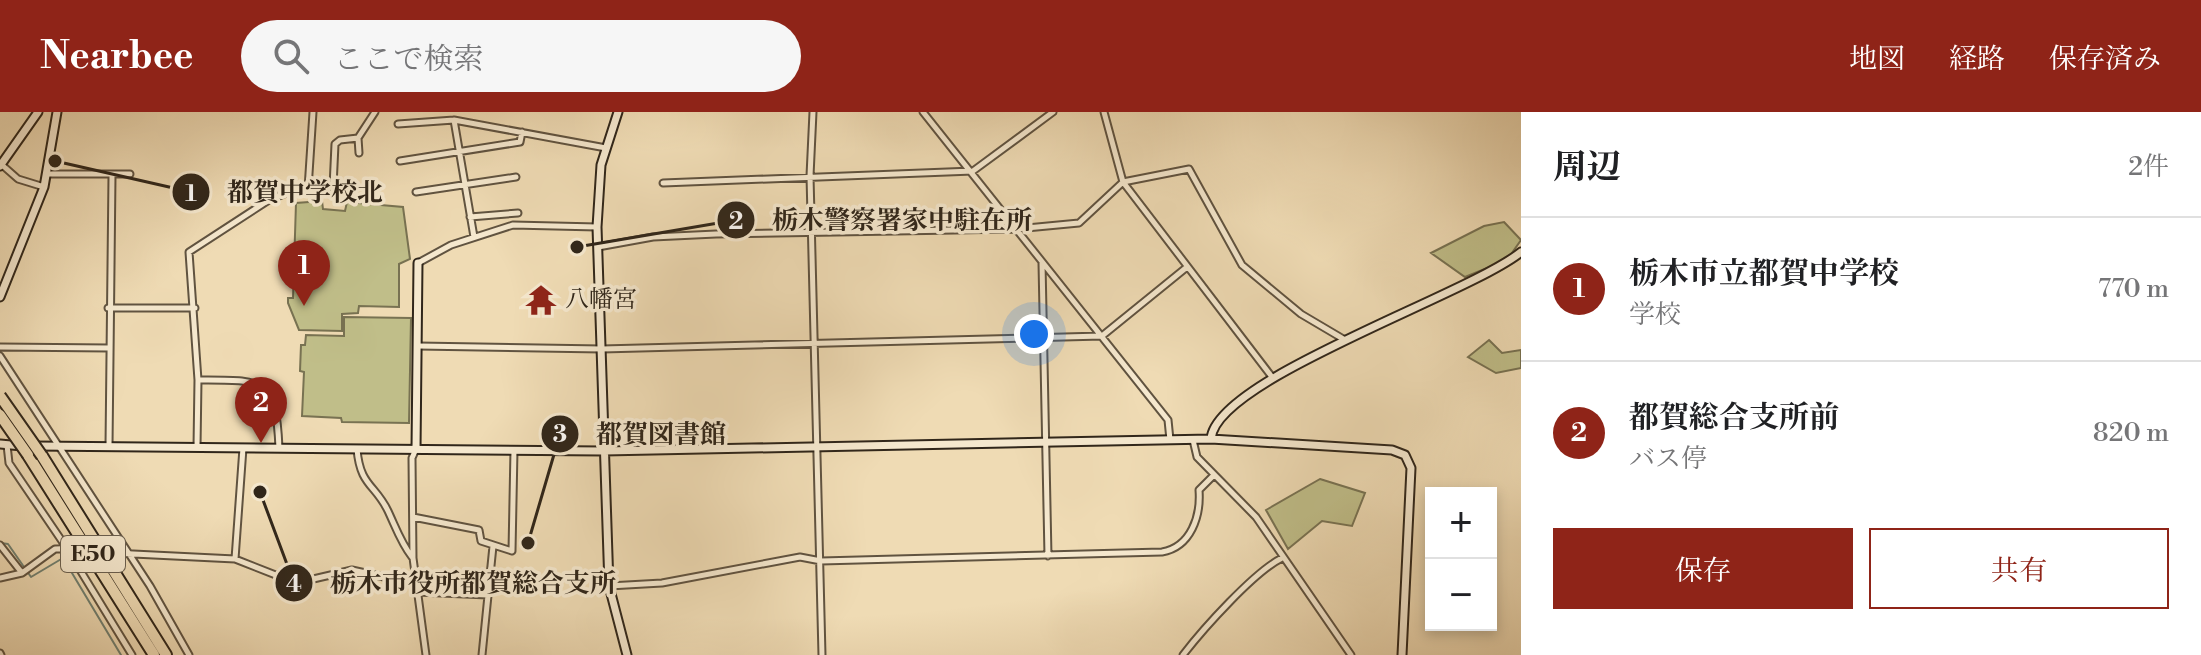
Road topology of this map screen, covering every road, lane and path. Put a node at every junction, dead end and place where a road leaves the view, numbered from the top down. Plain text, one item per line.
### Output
1 (38, 112) edge
2 (57, 112) edge
3 (313, 112) edge
4 (375, 112) edge
5 (479, 112) edge
6 (618, 112) edge
7 (813, 112) edge
8 (923, 112) edge
9 (1053, 112) edge
10 (1104, 112) edge
11 (454, 120) junction
12 (475, 123) junction
13 (398, 124) dead end
14 (522, 132) junction
15 (358, 138) junction
16 (606, 148) junction
17 (459, 151) junction
18 (359, 153) dead end
19 (400, 161) dead end
20 (0, 165) edge
21 (973, 171) junction
22 (47, 174) junction
23 (130, 174) dead end
24 (112, 176) junction
25 (810, 176) junction
26 (516, 177) dead end
27 (1123, 182) junction
28 (663, 183) dead end
29 (465, 185) junction
30 (44, 187) junction
31 (308, 189) junction
32 (416, 192) dead end
33 (518, 213) dead end
34 (470, 217) junction
35 (597, 227) junction
36 (1015, 229) junction
37 (812, 232) junction
38 (474, 237) junction
39 (598, 247) junction
40 (1521, 252) edge
41 (1043, 262) junction
42 (418, 263) joint
43 (1187, 267) junction
44 (0, 297) edge
45 (108, 308) junction
46 (195, 308) junction
47 (1102, 336) junction
48 (1043, 338) junction
49 (1345, 340) junction
50 (816, 342) junction
51 (418, 346) junction
52 (0, 347) edge
53 (109, 348) junction
54 (602, 349) junction
55 (0, 356) edge
56 (1272, 377) junction
57 (198, 380) junction
58 (0, 396) edge
59 (0, 415) edge
60 (1211, 439) junction
61 (1170, 440) junction
62 (1193, 440) junction
63 (1046, 443) junction
64 (3, 444) edge
65 (61, 446) junction
66 (109, 446) junction
67 (197, 447) junction
68 (243, 448) junction
69 (279, 448) junction
70 (818, 448) junction
71 (357, 449) junction
72 (416, 449) junction
73 (514, 450) junction
74 (604, 451) junction
75 (1213, 476) junction
76 (413, 517) junction
77 (0, 545) edge
78 (493, 546) junction
79 (66, 547) junction
80 (82, 548) dead end
81 (113, 553) dead end
82 (131, 556) junction
83 (1048, 556) junction
84 (413, 558) junction
85 (1282, 558) junction
86 (235, 559) junction
87 (821, 561) junction
88 (22, 573) junction
89 (0, 578) edge
90 (416, 584) junction
91 (609, 586) junction
92 (417, 592) junction
93 (488, 595) junction
94 (132, 655) edge
95 (154, 655) edge
96 (166, 655) edge
97 (189, 655) edge
98 (426, 655) edge
99 (482, 655) edge
100 (627, 655) edge
101 (822, 655) edge
102 (1183, 655) edge
103 (1351, 655) edge
104 (1402, 655) edge

1 - 20 street
2 - 22 street
3 - 31 street
4 - 15 street
5 - 12 street
6 - 16 street
7 - 25 street
8 - 21 street
9 - 21 street
10 - 27 street
11 - 12 street
11 - 13 street
11 - 17 street
12 - 14 street
14 - 16 street
14 - 17 street
15 - 18 street
15 - 31 street
16 - 35 street
17 - 19 street
17 - 29 street
20 - 30 street
21 - 25 street
21 - 36 street
22 - 24 street
22 - 30 street
23 - 24 street
24 - 45 street
25 - 28 street
25 - 37 street
26 - 29 street
27 - 36 street
27 - 43 street
27 - 49 street
29 - 32 street
29 - 34 street
30 - 44 street
31 - 46 street
33 - 34 street
34 - 38 street
35 - 38 street
35 - 39 street
36 - 37 street
36 - 41 street
37 - 39 street
37 - 50 street
38 - 42 street
39 - 54 street
40 - 49 street
41 - 47 street
41 - 48 street
42 - 51 street
43 - 47 street
43 - 56 street
45 - 46 street
45 - 53 street
46 - 57 street
47 - 48 street
47 - 61 street
48 - 50 street
48 - 63 street
49 - 56 street
50 - 54 street
50 - 70 street
51 - 54 street
51 - 72 street
52 - 53 street
53 - 66 street
54 - 74 street
55 - 65 street
56 - 60 street
57 - 67 street
57 - 69 street
58 - 96 highway, E50, bridge
59 - 95 highway, E50, bridge
60 - 62 street
60 - 104 street
61 - 62 street
61 - 63 street
62 - 75 street
63 - 70 street
63 - 83 street
64 - 65 street
64 - 79 street
65 - 66 street
65 - 82 street
66 - 67 street
67 - 68 street
68 - 69 street
68 - 86 street
69 - 71 street
70 - 74 street
70 - 87 street
71 - 72 street
71 - 84 street
72 - 73 street
72 - 76 street
73 - 74 street
73 - 78 street
74 - 91 street
75 - 83 street
75 - 85 street
76 - 78 street
76 - 84 street
77 - 88 street
78 - 93 street
79 - 80 street
79 - 88 street
79 - 94 street
81 - 82 street
82 - 86 street
82 - 97 street
83 - 87 street
84 - 90 street
85 - 102 street
85 - 103 street
86 - 90 street
87 - 91 street
87 - 101 street
88 - 89 street
90 - 92 street
91 - 100 street
92 - 93 street
92 - 98 street
93 - 99 street

